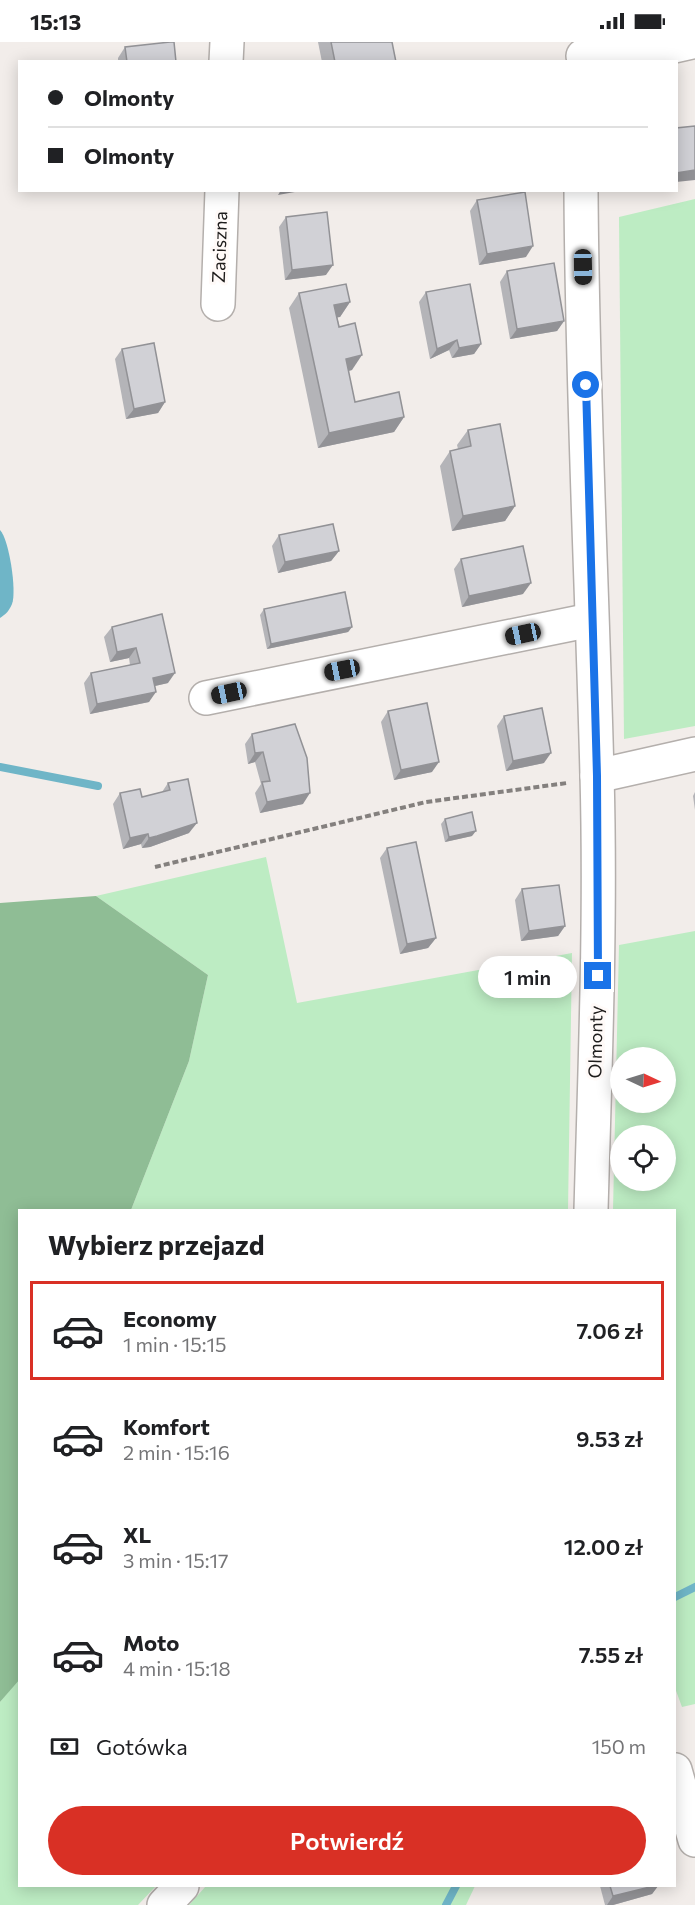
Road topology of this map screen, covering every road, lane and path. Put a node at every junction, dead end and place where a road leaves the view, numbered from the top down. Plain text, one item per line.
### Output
1 (227, 42) edge
2 (692, 42) edge
3 (583, 53) edge
4 (226, 60) edge
5 (222, 192) edge
6 (581, 192) edge
7 (218, 304) dead end
8 (591, 620) junction
9 (207, 698) dead end
10 (695, 754) edge
11 (597, 776) junction
12 (155, 867) dead end
13 (591, 1209) edge
14 (676, 1774) edge
15 (695, 1840) edge
16 (181, 1887) edge
17 (164, 1905) edge

1 - 4 street
2 - 3 street
5 - 7 street, Zaciszna
6 - 8 street, Olmonty
8 - 9 street
8 - 11 street, Olmonty
10 - 11 street
11 - 12 path
11 - 13 street, Olmonty
14 - 15 street
16 - 17 street

